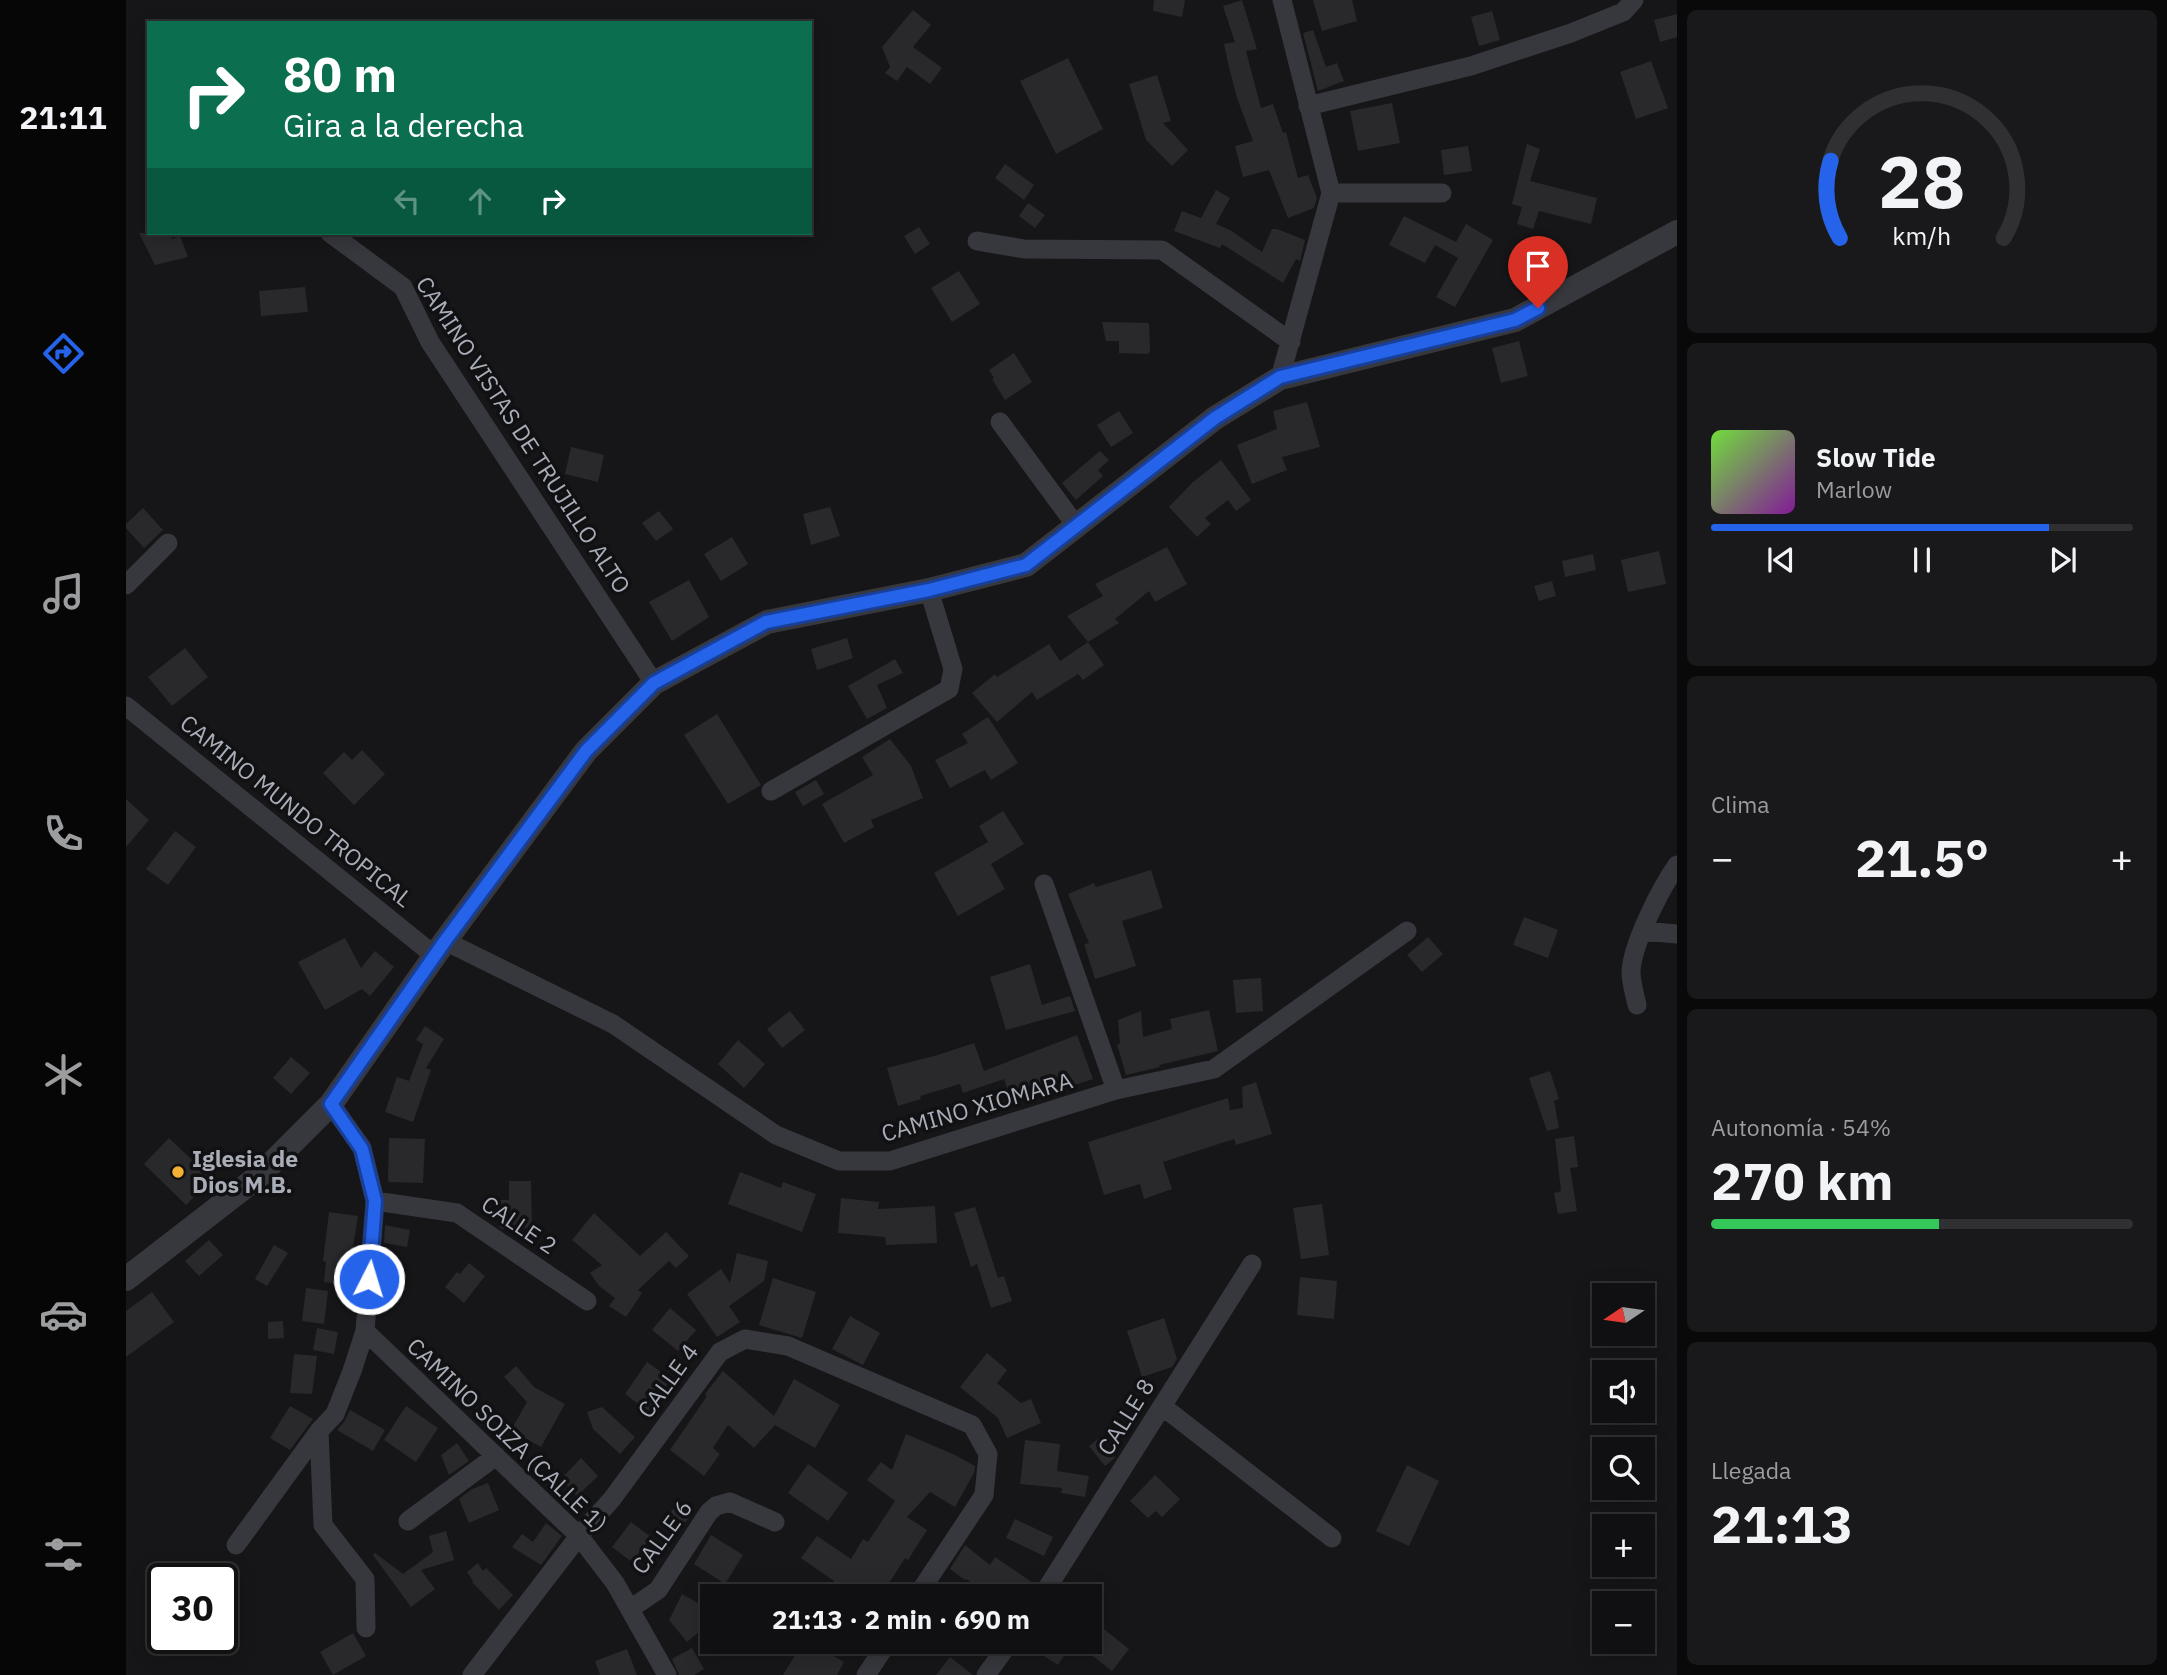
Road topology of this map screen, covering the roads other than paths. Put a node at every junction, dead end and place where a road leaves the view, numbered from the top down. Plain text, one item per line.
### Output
1 (1282, 0) edge
2 (1634, 0) edge
3 (1308, 106) junction
4 (1331, 193) junction
5 (1443, 193) dead end
6 (1677, 232) edge
7 (333, 235) edge
8 (977, 241) dead end
9 (1291, 342) junction
10 (1280, 377) junction
11 (1000, 422) dead end
12 (1077, 527) junction
13 (169, 543) dead end
14 (126, 585) edge
15 (929, 590) junction
16 (654, 683) junction
17 (126, 706) edge
18 (771, 791) dead end
19 (1677, 864) edge
20 (1044, 884) dead end
21 (1406, 931) dead end
22 (1643, 931) junction
23 (1677, 934) edge
24 (440, 948) junction
25 (1637, 1005) dead end
26 (1116, 1090) junction
27 (331, 1104) junction
28 (375, 1201) junction
29 (1252, 1264) dead end
30 (128, 1275) edge
31 (587, 1301) dead end
32 (365, 1331) junction
33 (1162, 1406) junction
34 (319, 1431) junction
35 (496, 1456) junction
36 (408, 1521) dead end
37 (775, 1522) dead end
38 (579, 1536) junction
39 (1332, 1538) dead end
40 (236, 1545) dead end
41 (925, 1584) edge
42 (1050, 1584) edge
43 (630, 1609) junction
44 (366, 1628) dead end
45 (880, 1654) edge
46 (1001, 1654) edge
47 (472, 1675) edge
48 (667, 1675) edge
49 (866, 1675) edge
50 (986, 1675) edge

1 - 3 street
2 - 3 street
3 - 4 street
4 - 5 street
4 - 9 street
6 - 10 street
7 - 16 street, CAMINO VISTAS DE TRUJILLO ALTO
8 - 9 street
9 - 10 street
10 - 12 street
11 - 12 street
12 - 15 street
13 - 14 street
15 - 16 street
15 - 18 street
16 - 24 street
17 - 24 street, CAMINO MUNDO TROPICAL
19 - 22 street
20 - 26 street
21 - 26 street, CAMINO XIOMARA
22 - 23 street
22 - 25 street
24 - 26 street, CAMINO XIOMARA
24 - 27 street
27 - 28 street
27 - 30 street
28 - 31 street, CALLE 2
28 - 32 street
29 - 33 street, CALLE 8
32 - 34 street
32 - 35 street, CAMINO SOIZA (CALLE 1)
33 - 39 street
33 - 42 street, CALLE 8
34 - 40 street
34 - 44 street
35 - 36 street
35 - 38 street, CAMINO SOIZA (CALLE 1)
37 - 43 street, CALLE 6
38 - 41 street, CALLE 4
38 - 43 street, CAMINO SOIZA (CALLE 1)
38 - 47 street, CALLE 4
43 - 48 street, CAMINO SOIZA (CALLE 1)
45 - 49 street
46 - 50 street

